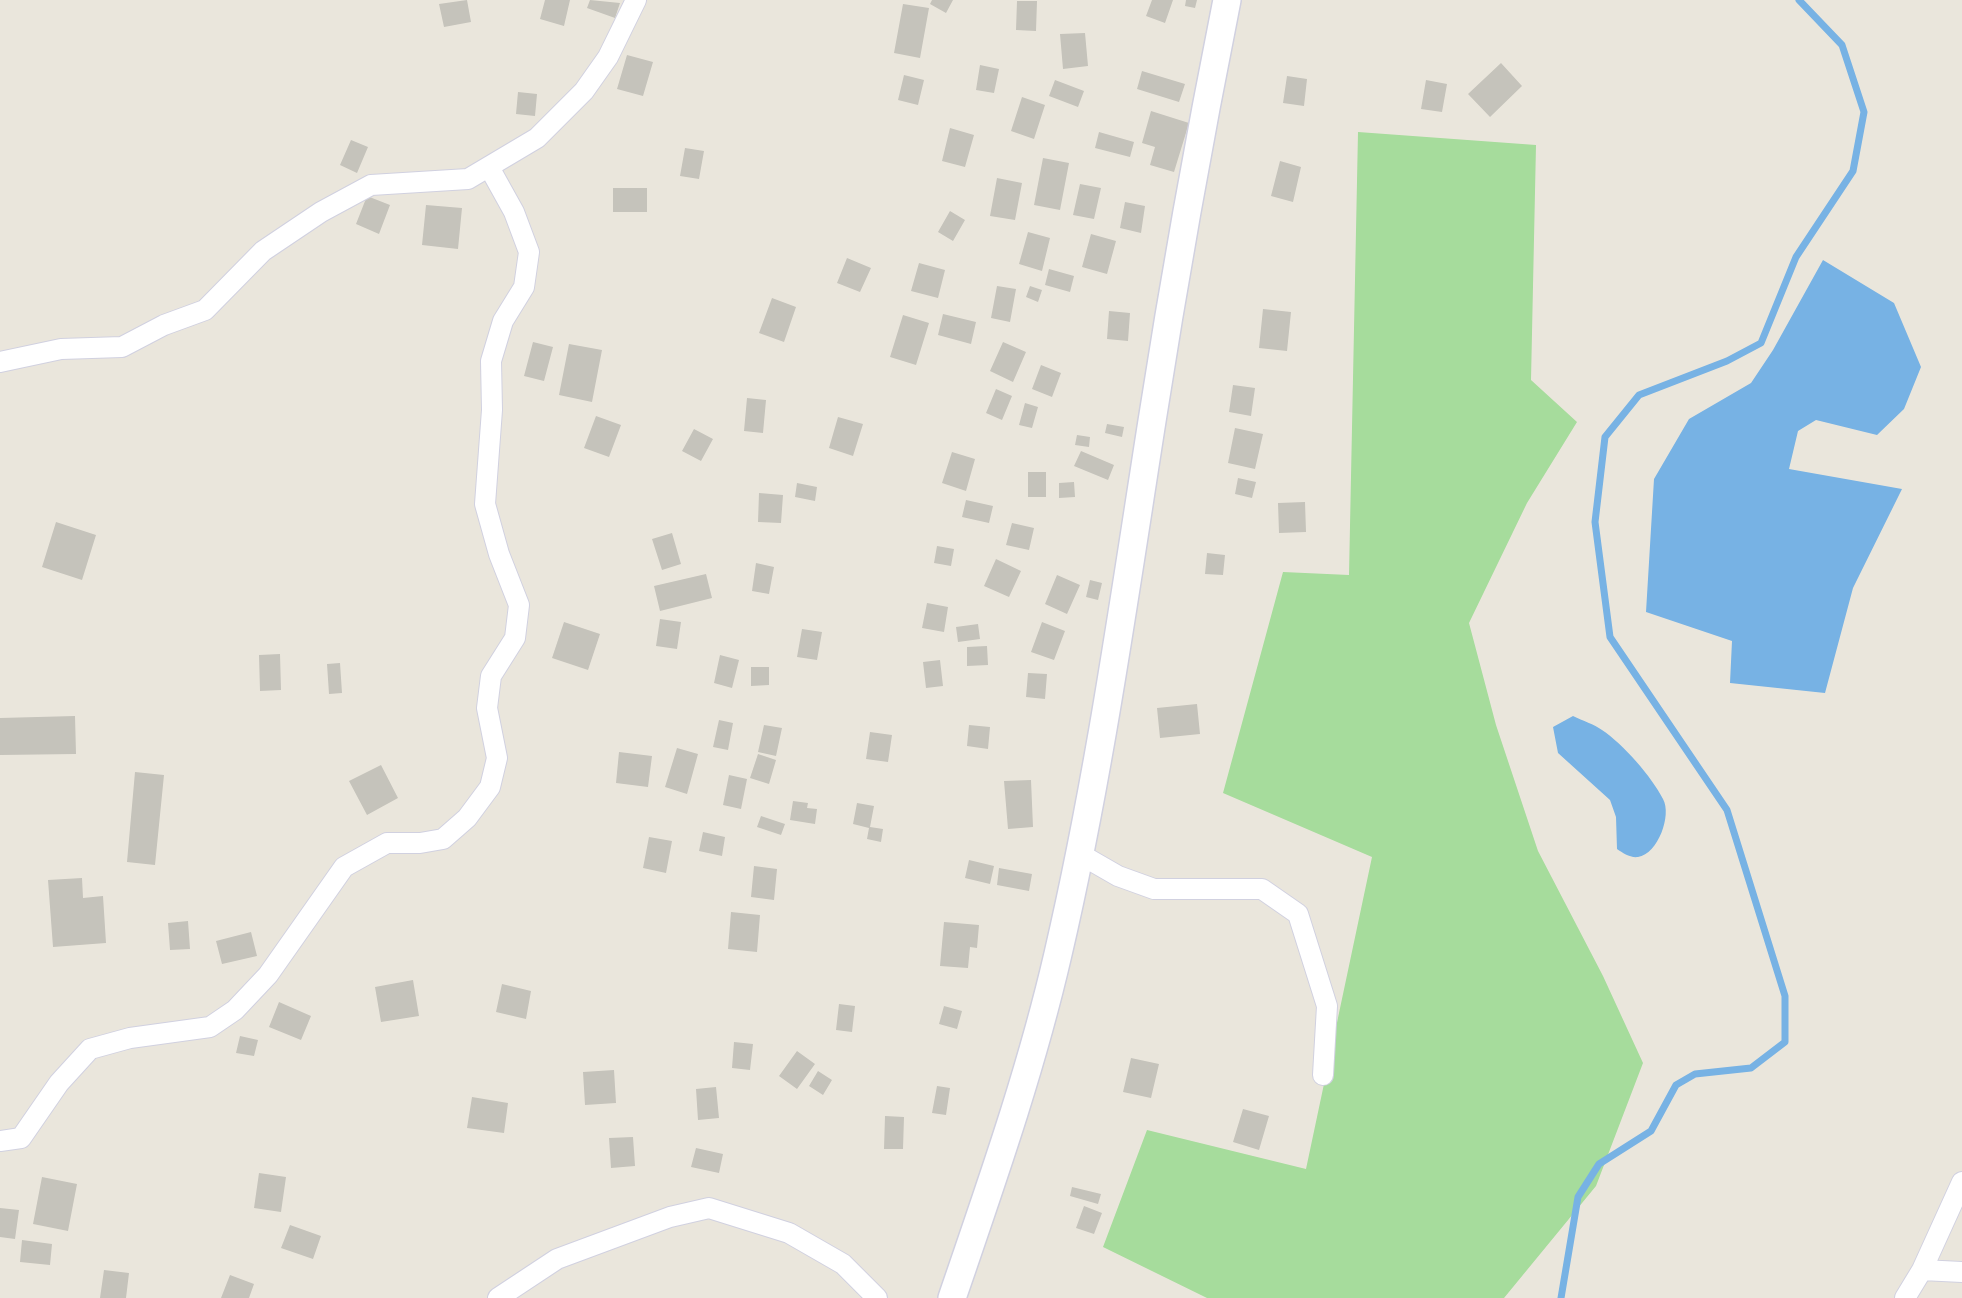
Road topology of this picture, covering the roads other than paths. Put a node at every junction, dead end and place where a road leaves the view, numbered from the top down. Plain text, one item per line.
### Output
1 (636, 0) edge
2 (1227, 0) edge
3 (489, 167) junction
4 (0, 362) edge
5 (1078, 853) junction
6 (1323, 1075) dead end
7 (0, 1141) edge
8 (1962, 1182) edge
9 (1922, 1270) junction
10 (1962, 1272) edge
11 (498, 1298) edge
12 (877, 1298) edge
13 (952, 1298) edge
14 (1905, 1298) edge

1 - 3 street
2 - 5 main road
3 - 4 street
3 - 7 street
5 - 6 street
5 - 13 main road
8 - 9 street
9 - 10 street
9 - 14 street
11 - 12 street

